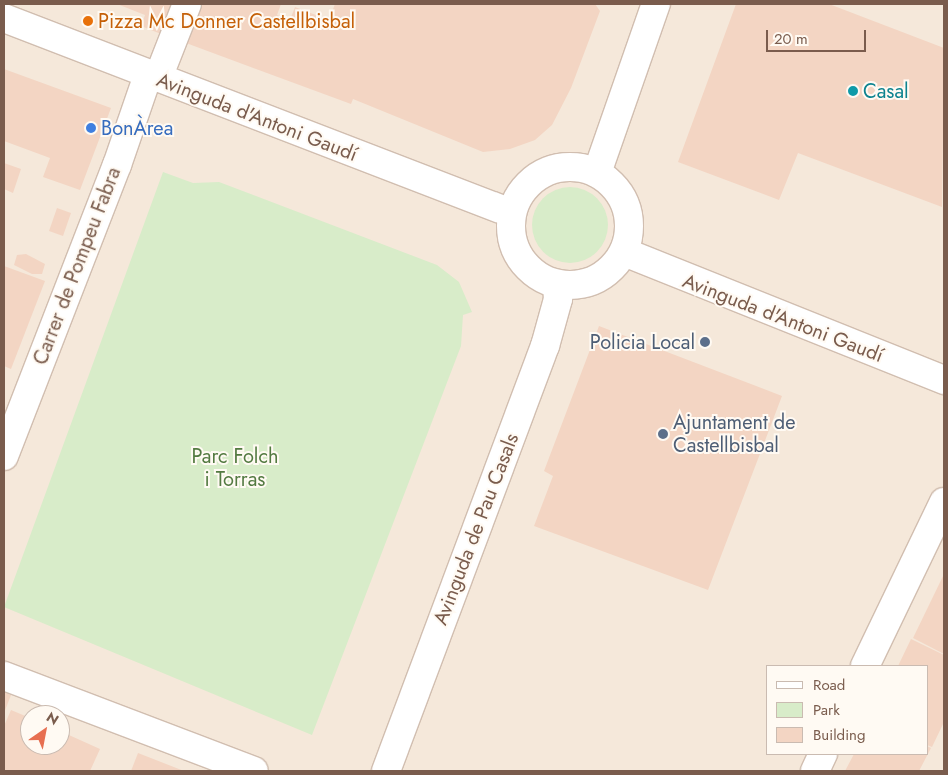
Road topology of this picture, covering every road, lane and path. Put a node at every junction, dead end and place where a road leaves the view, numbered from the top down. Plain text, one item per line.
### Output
1 (187, 4) edge
2 (656, 4) edge
3 (4, 18) edge
4 (153, 77) junction
5 (597, 174) junction
6 (511, 213) junction
7 (624, 252) junction
8 (558, 285) junction
9 (944, 380) edge
10 (4, 456) edge
11 (944, 502) edge
12 (866, 665) edge
13 (4, 676) edge
14 (823, 755) edge
15 (254, 771) edge
16 (386, 771) edge
17 (815, 771) edge

1 - 4 street, Carrer de Pompeu Fabra
2 - 5 street
3 - 4 street, Avinguda d'Antoni Gaudí
4 - 6 street, Avinguda d'Antoni Gaudí
4 - 10 street, Carrer de Pompeu Fabra
5 - 6 street
5 - 7 street
6 - 8 street
7 - 8 street
7 - 9 street, Avinguda d'Antoni Gaudí
8 - 16 street, Avinguda de Pau Casals
11 - 12 street
13 - 15 street
14 - 17 street

